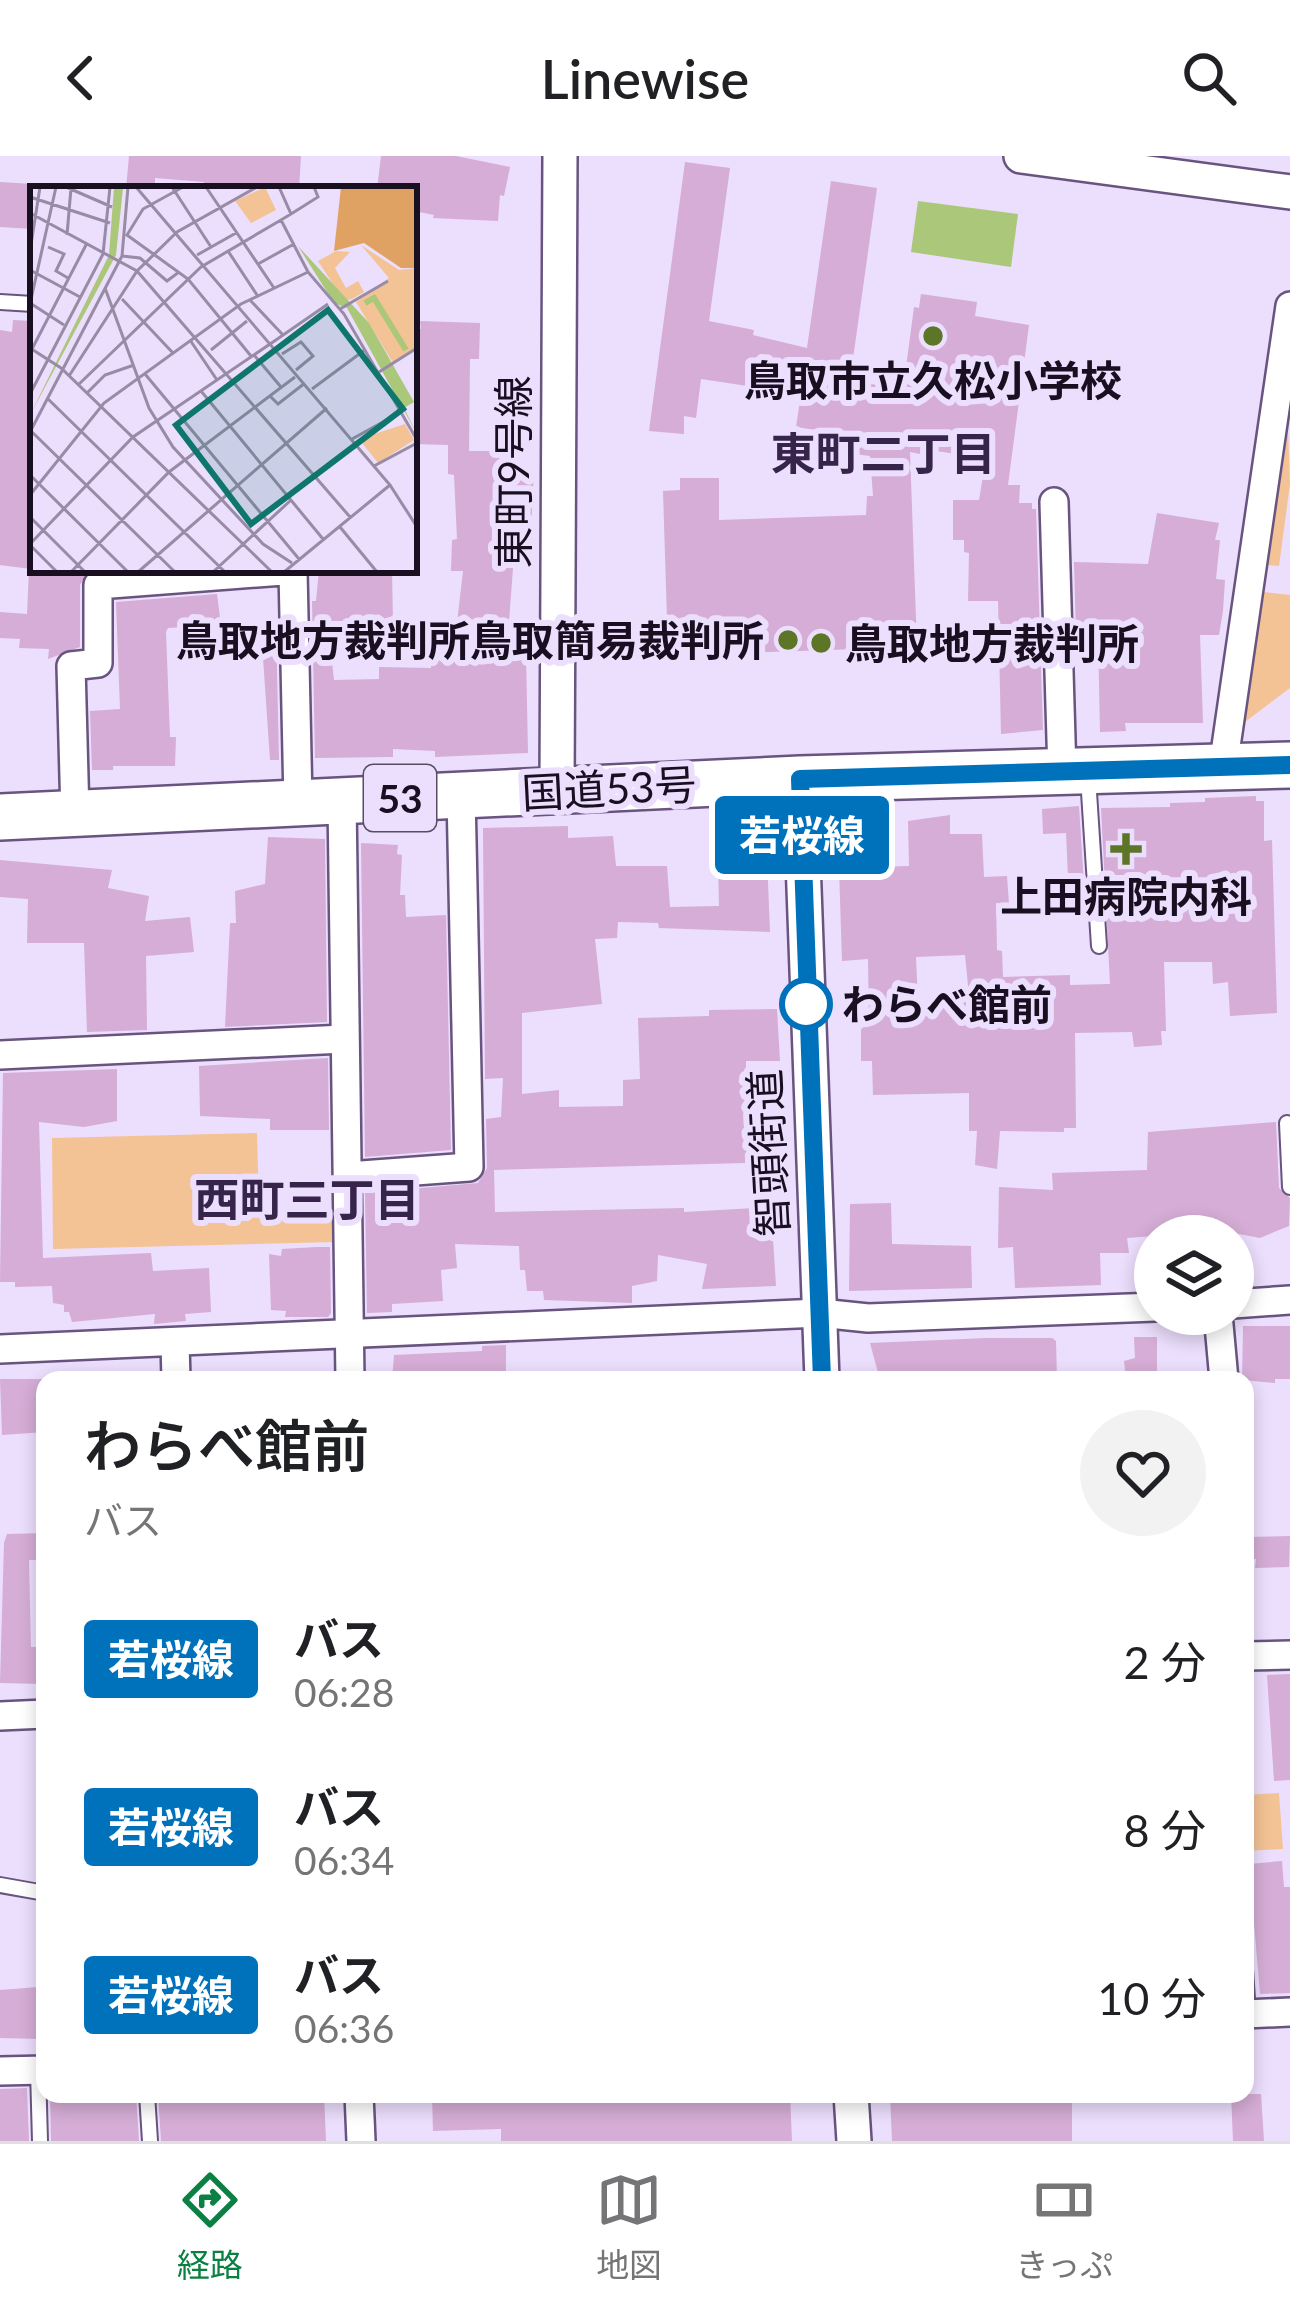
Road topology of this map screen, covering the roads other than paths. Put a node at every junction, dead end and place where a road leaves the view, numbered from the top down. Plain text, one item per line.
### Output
1 (560, 156) edge
2 (1021, 156) edge
3 (1290, 192) edge
4 (0, 302) edge
5 (30, 304) edge
6 (1290, 306) edge
7 (1054, 502) dead end
8 (246, 573) edge
9 (293, 573) edge
10 (1290, 765) edge
11 (1223, 767) junction
12 (1075, 772) junction
13 (800, 779) junction
14 (557, 789) junction
15 (461, 795) junction
16 (320, 801) junction
17 (76, 815) junction
18 (0, 817) edge
19 (1099, 946) dead end
20 (344, 1039) junction
21 (0, 1055) edge
22 (1287, 1124) edge
23 (348, 1176) junction
24 (1290, 1186) edge
25 (1290, 1300) edge
26 (1254, 1303) edge
27 (1134, 1308) edge
28 (820, 1312) junction
29 (349, 1335) junction
30 (1221, 1335) edge
31 (175, 1343) junction
32 (0, 1349) edge
33 (176, 1371) edge
34 (350, 1371) edge
35 (822, 1371) edge
36 (1223, 1371) edge
37 (1290, 1655) edge
38 (1254, 1656) edge
39 (36, 1714) edge
40 (0, 1716) edge
41 (0, 1885) edge
42 (36, 1891) edge
43 (1290, 2012) edge
44 (1254, 2014) edge
45 (36, 2070) edge
46 (0, 2072) edge
47 (41, 2103) edge
48 (148, 2103) edge
49 (359, 2103) edge
50 (852, 2103) edge
51 (40, 2141) edge
52 (150, 2141) edge
53 (361, 2141) edge
54 (854, 2141) edge

1 - 14 street, 東町9号線
2 - 3 street
4 - 5 lane
6 - 11 street
7 - 12 street
8 - 17 street
9 - 16 street
10 - 11 highway, 国道53号 / 53
11 - 12 highway, 国道53号 / 53
12 - 13 highway, 国道53号 / 53
12 - 19 lane
13 - 14 highway, 国道53号 / 53
13 - 28 street, 智頭街道
14 - 15 highway, 国道53号 / 53
15 - 16 highway, 国道53号 / 53
15 - 23 street
16 - 17 highway, 国道53号 / 53
16 - 20 street
17 - 18 highway, 国道53号 / 53
20 - 21 street
20 - 23 street
22 - 24 lane
23 - 29 street
25 - 26 street
27 - 28 street
28 - 29 street
28 - 35 street, 智頭街道
29 - 31 street
29 - 34 street
30 - 36 street
31 - 32 street
31 - 33 street
37 - 38 street
39 - 40 street
41 - 42 lane
43 - 44 street
45 - 46 street
47 - 51 lane
48 - 52 lane
49 - 53 street
50 - 54 street

